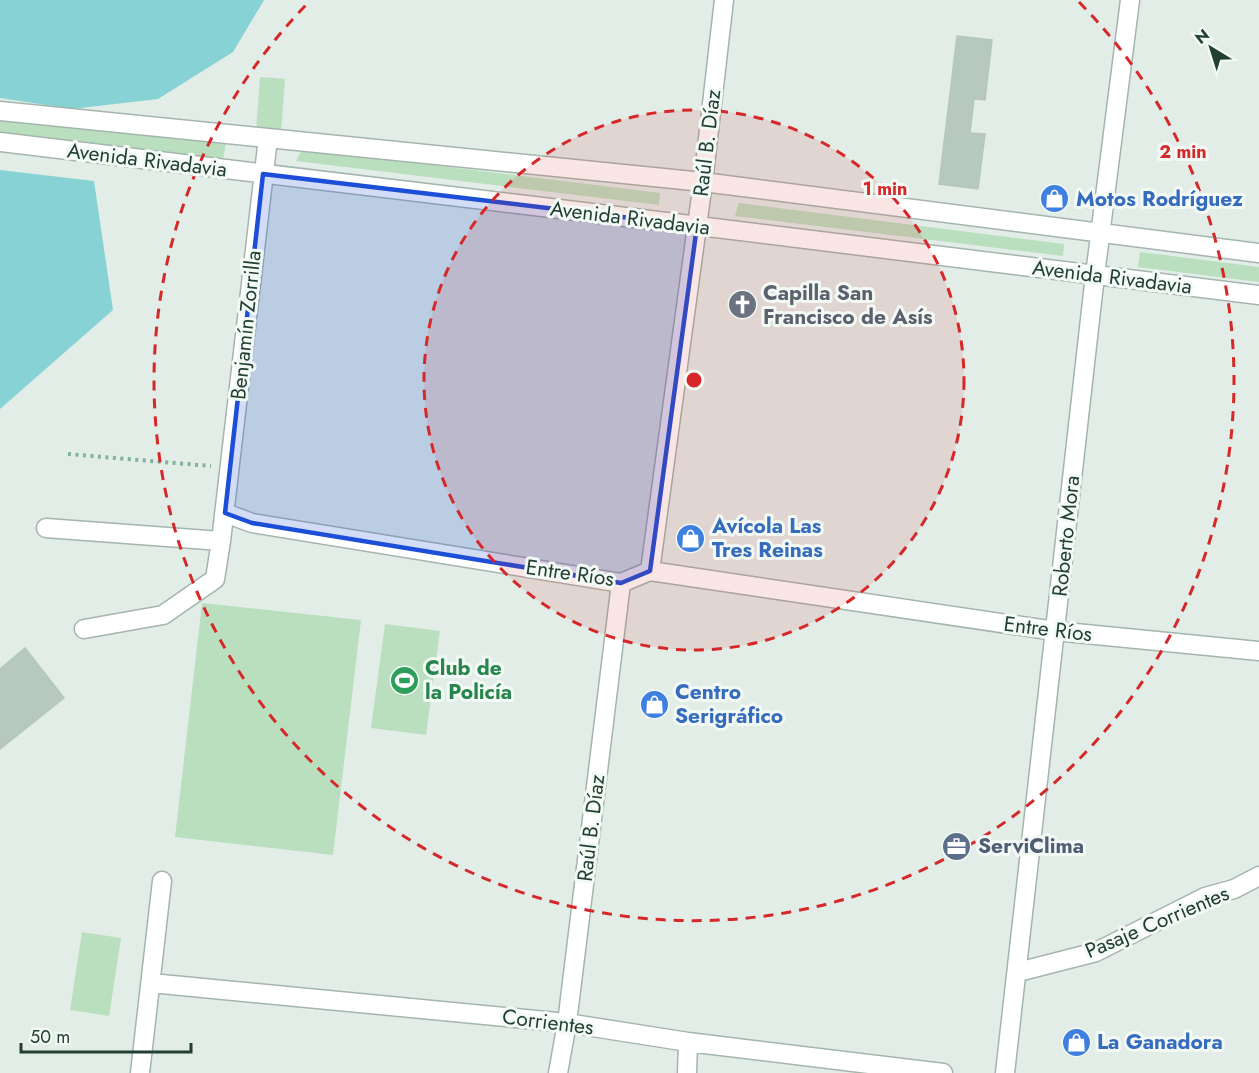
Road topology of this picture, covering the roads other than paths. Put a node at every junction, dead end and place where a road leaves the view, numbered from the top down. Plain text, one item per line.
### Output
1 (724, 0) edge
2 (1130, 0) edge
3 (0, 111) edge
4 (268, 138) junction
5 (0, 142) edge
6 (263, 174) junction
7 (703, 182) junction
8 (697, 226) junction
9 (1101, 234) junction
10 (1259, 253) edge
11 (1095, 275) junction
12 (1259, 295) edge
13 (225, 513) junction
14 (46, 528) dead end
15 (221, 541) junction
16 (650, 571) junction
17 (621, 583) junction
18 (84, 629) dead end
19 (1055, 631) junction
20 (1259, 651) edge
21 (1259, 876) edge
22 (162, 881) dead end
23 (1018, 972) junction
24 (151, 983) junction
25 (567, 1023) junction
26 (688, 1042) junction
27 (140, 1073) edge
28 (558, 1073) edge
29 (687, 1073) edge
30 (943, 1073) edge
31 (1005, 1073) edge

1 - 7 street, Raúl B. Díaz
2 - 9 street, Roberto Mora
3 - 4 street, Avenida Rivadavia
4 - 6 street, Benjamín Zorrilla
4 - 7 street, Avenida Rivadavia
5 - 6 street, Avenida Rivadavia
6 - 8 street, Avenida Rivadavia
6 - 13 street, Benjamín Zorrilla
7 - 8 street, Raúl B. Díaz
7 - 9 street, Avenida Rivadavia
8 - 11 street, Avenida Rivadavia
8 - 16 street, Raúl B. Díaz
9 - 10 street, Avenida Rivadavia
9 - 11 street, Roberto Mora
11 - 12 street, Avenida Rivadavia
11 - 19 street, Roberto Mora
13 - 15 street
13 - 17 street, Entre Ríos
14 - 15 street
15 - 18 street
16 - 17 street, Entre Ríos
16 - 19 street, Entre Ríos
17 - 25 street, Raúl B. Díaz
19 - 20 street, Entre Ríos
19 - 23 street, Roberto Mora
21 - 23 street, Pasaje Corrientes
22 - 24 street
23 - 31 street, Roberto Mora
24 - 25 street, Corrientes
24 - 27 street
25 - 26 street, Corrientes
25 - 28 street, Raúl B. Díaz
26 - 29 street
26 - 30 street, Corrientes

